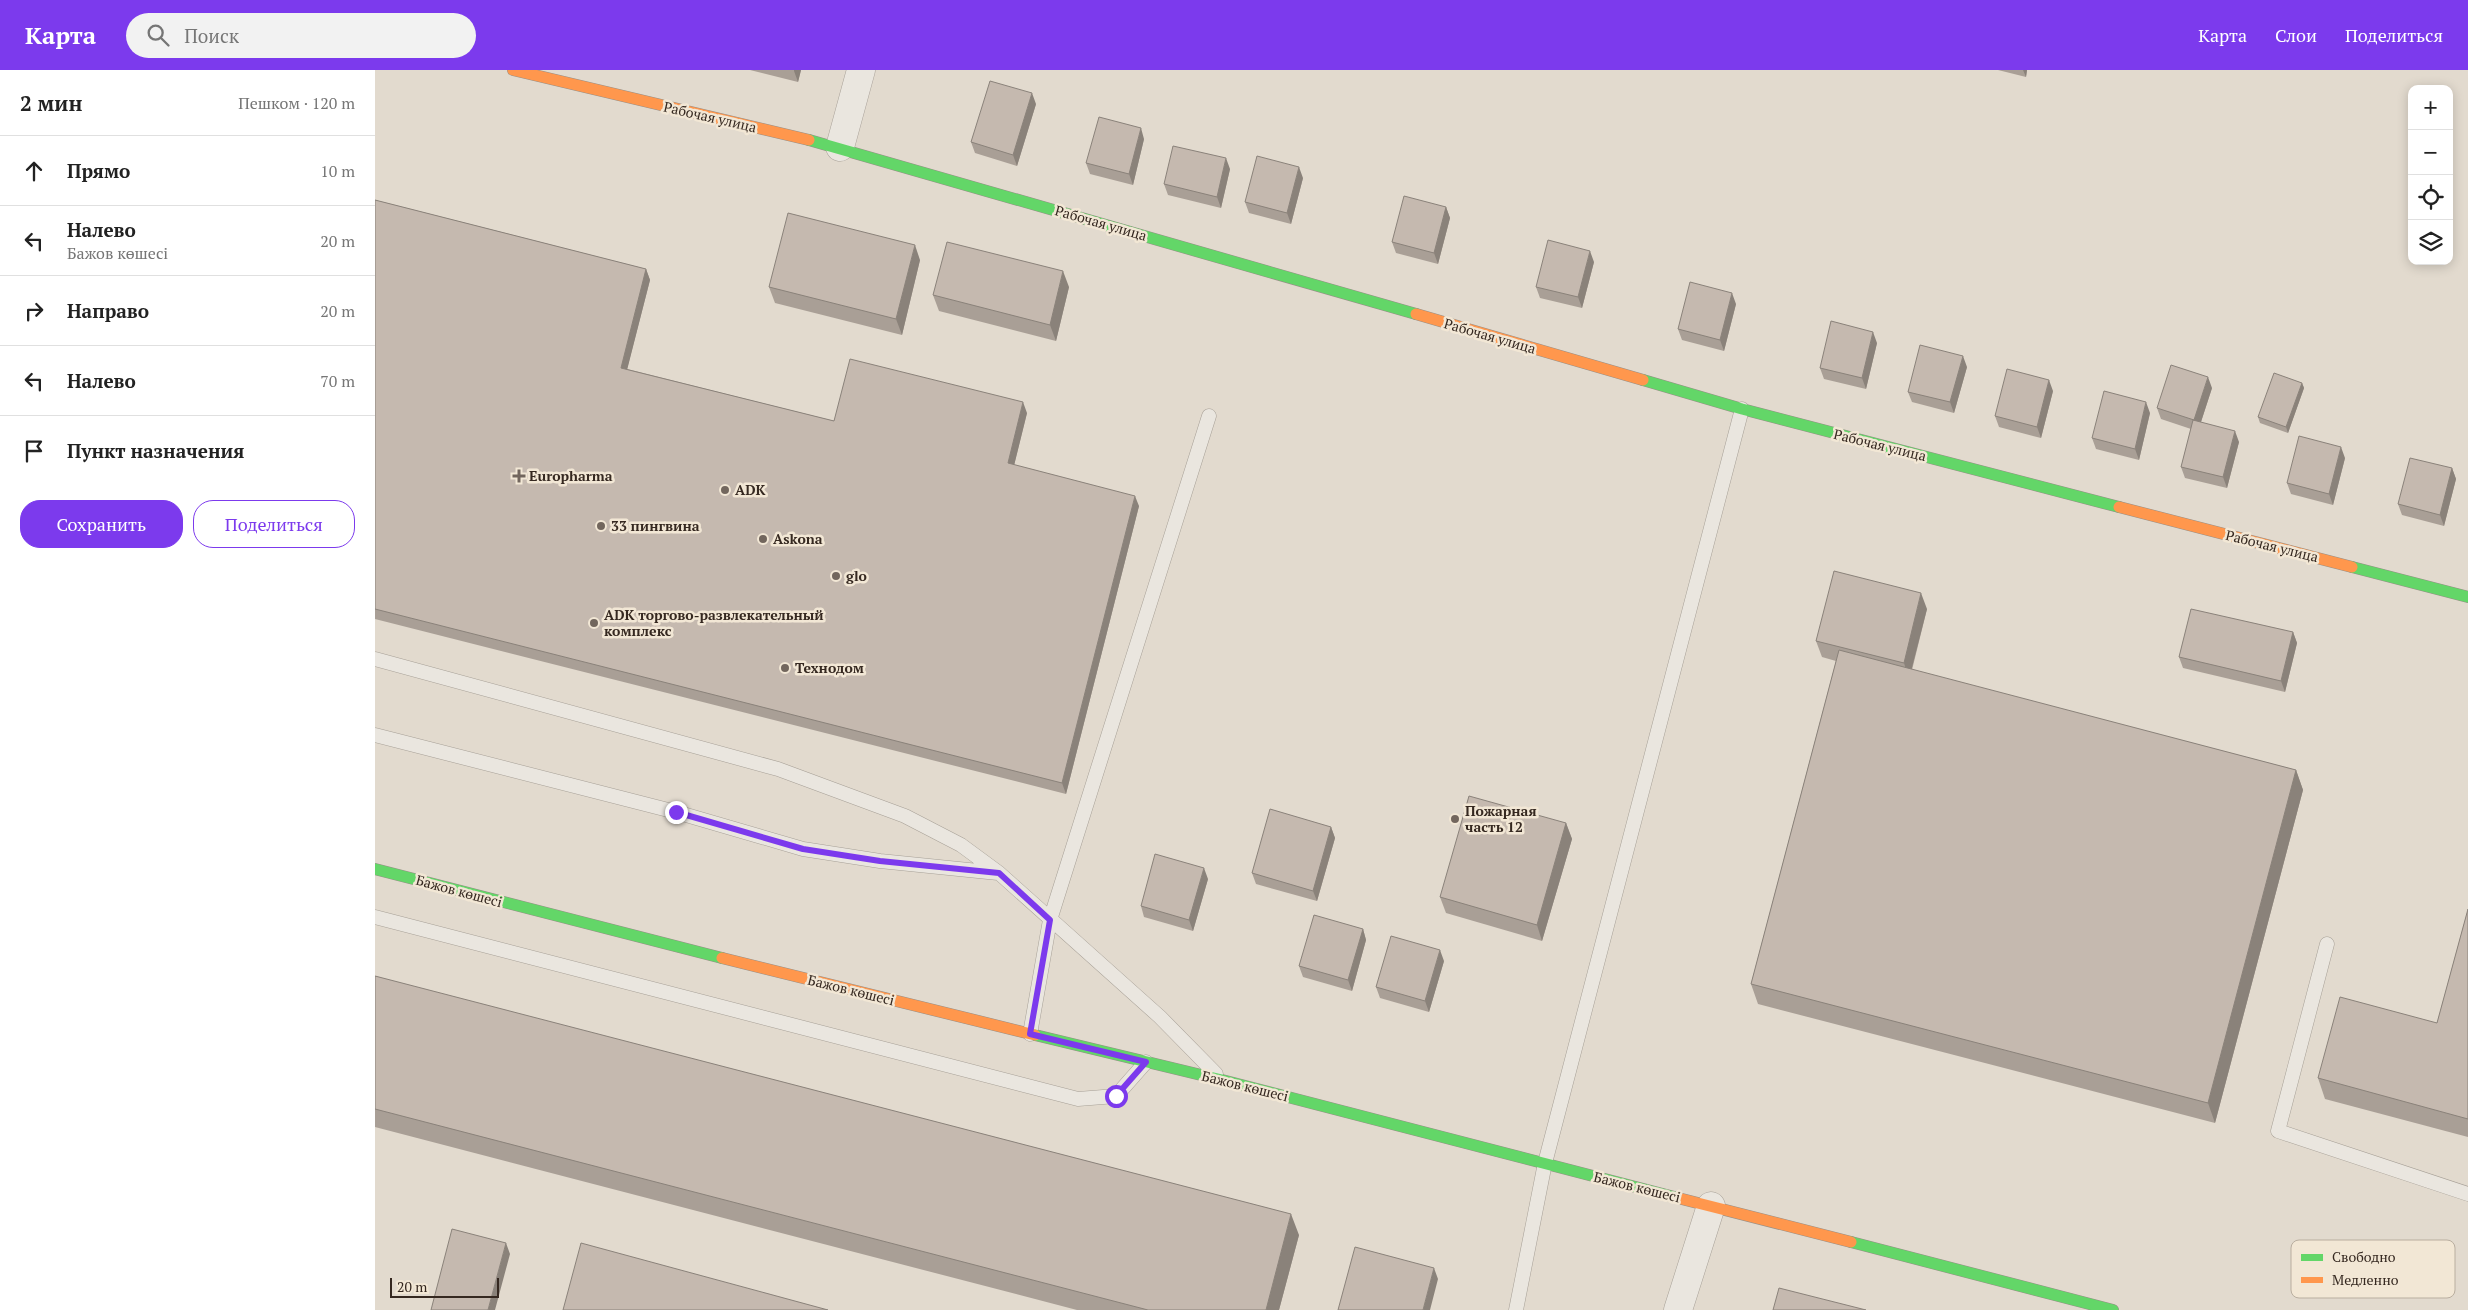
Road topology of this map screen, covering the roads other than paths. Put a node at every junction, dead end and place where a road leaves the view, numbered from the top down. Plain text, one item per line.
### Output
1 (513, 70) edge
2 (861, 70) edge
3 (839, 147) junction
4 (1742, 409) junction
5 (1209, 416) dead end
6 (2468, 596) edge
7 (375, 659) edge
8 (375, 735) edge
9 (375, 869) edge
10 (999, 873) junction
11 (375, 917) edge
12 (1050, 920) junction
13 (2327, 944) dead end
14 (1030, 1034) junction
15 (1146, 1062) junction
16 (1222, 1080) junction
17 (1545, 1163) junction
18 (2468, 1194) edge
19 (1711, 1206) junction
20 (1516, 1310) edge
21 (1678, 1310) edge
22 (2113, 1310) edge

1 - 3 street, Рабочая улица
2 - 3 street
3 - 4 street, Рабочая улица
4 - 6 street, Рабочая улица
4 - 17 lane
5 - 12 lane
7 - 10 lane
8 - 10 lane
9 - 14 street, Бажов көшесі
10 - 12 lane
11 - 15 lane
12 - 14 lane
12 - 16 lane
13 - 18 lane
14 - 15 street, Бажов көшесі
15 - 16 street, Бажов көшесі
16 - 17 street, Бажов көшесі
17 - 19 street, Бажов көшесі
17 - 20 lane
19 - 21 street
19 - 22 street, Бажов көшесі

